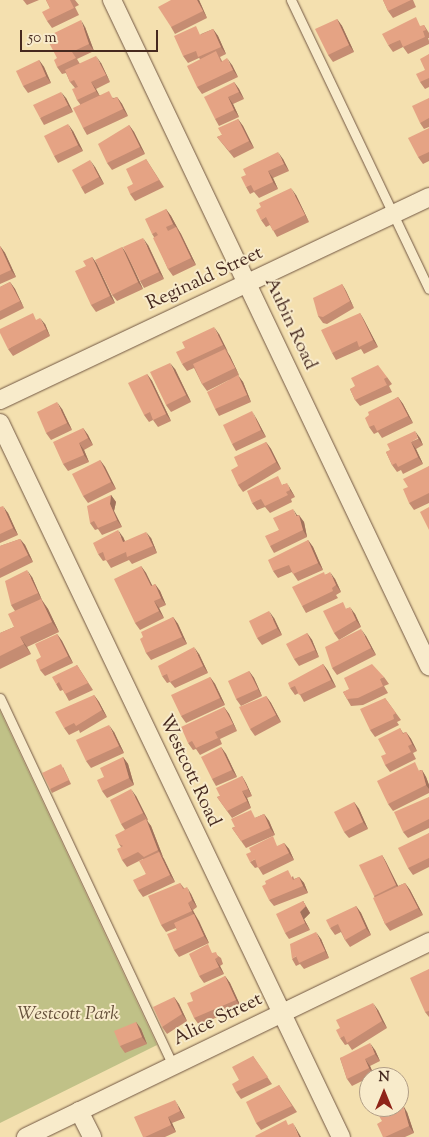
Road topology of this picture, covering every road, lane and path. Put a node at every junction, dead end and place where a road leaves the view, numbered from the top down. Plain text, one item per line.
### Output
1 (112, 0) edge
2 (291, 0) edge
3 (429, 196) edge
4 (393, 214) junction
5 (247, 283) junction
6 (429, 289) edge
7 (0, 400) edge
8 (0, 423) edge
9 (424, 642) edge
10 (429, 666) edge
11 (0, 698) edge
12 (429, 942) edge
13 (282, 1013) junction
14 (173, 1066) junction
15 (79, 1111) junction
16 (26, 1137) edge
17 (92, 1137) edge
18 (341, 1137) edge

1 - 5 street, Aubin Road
2 - 4 lane
3 - 4 street, Reginald Street
4 - 5 street, Reginald Street
4 - 6 lane
5 - 7 street, Reginald Street
5 - 9 street, Aubin Road
8 - 13 street, Westcott Road
9 - 10 street, Aubin Road
11 - 14 lane
12 - 13 street, Alice Street
13 - 14 street, Alice Street
13 - 18 street, Westcott Road
14 - 15 street, Alice Street
15 - 16 street, Alice Street
15 - 17 street

